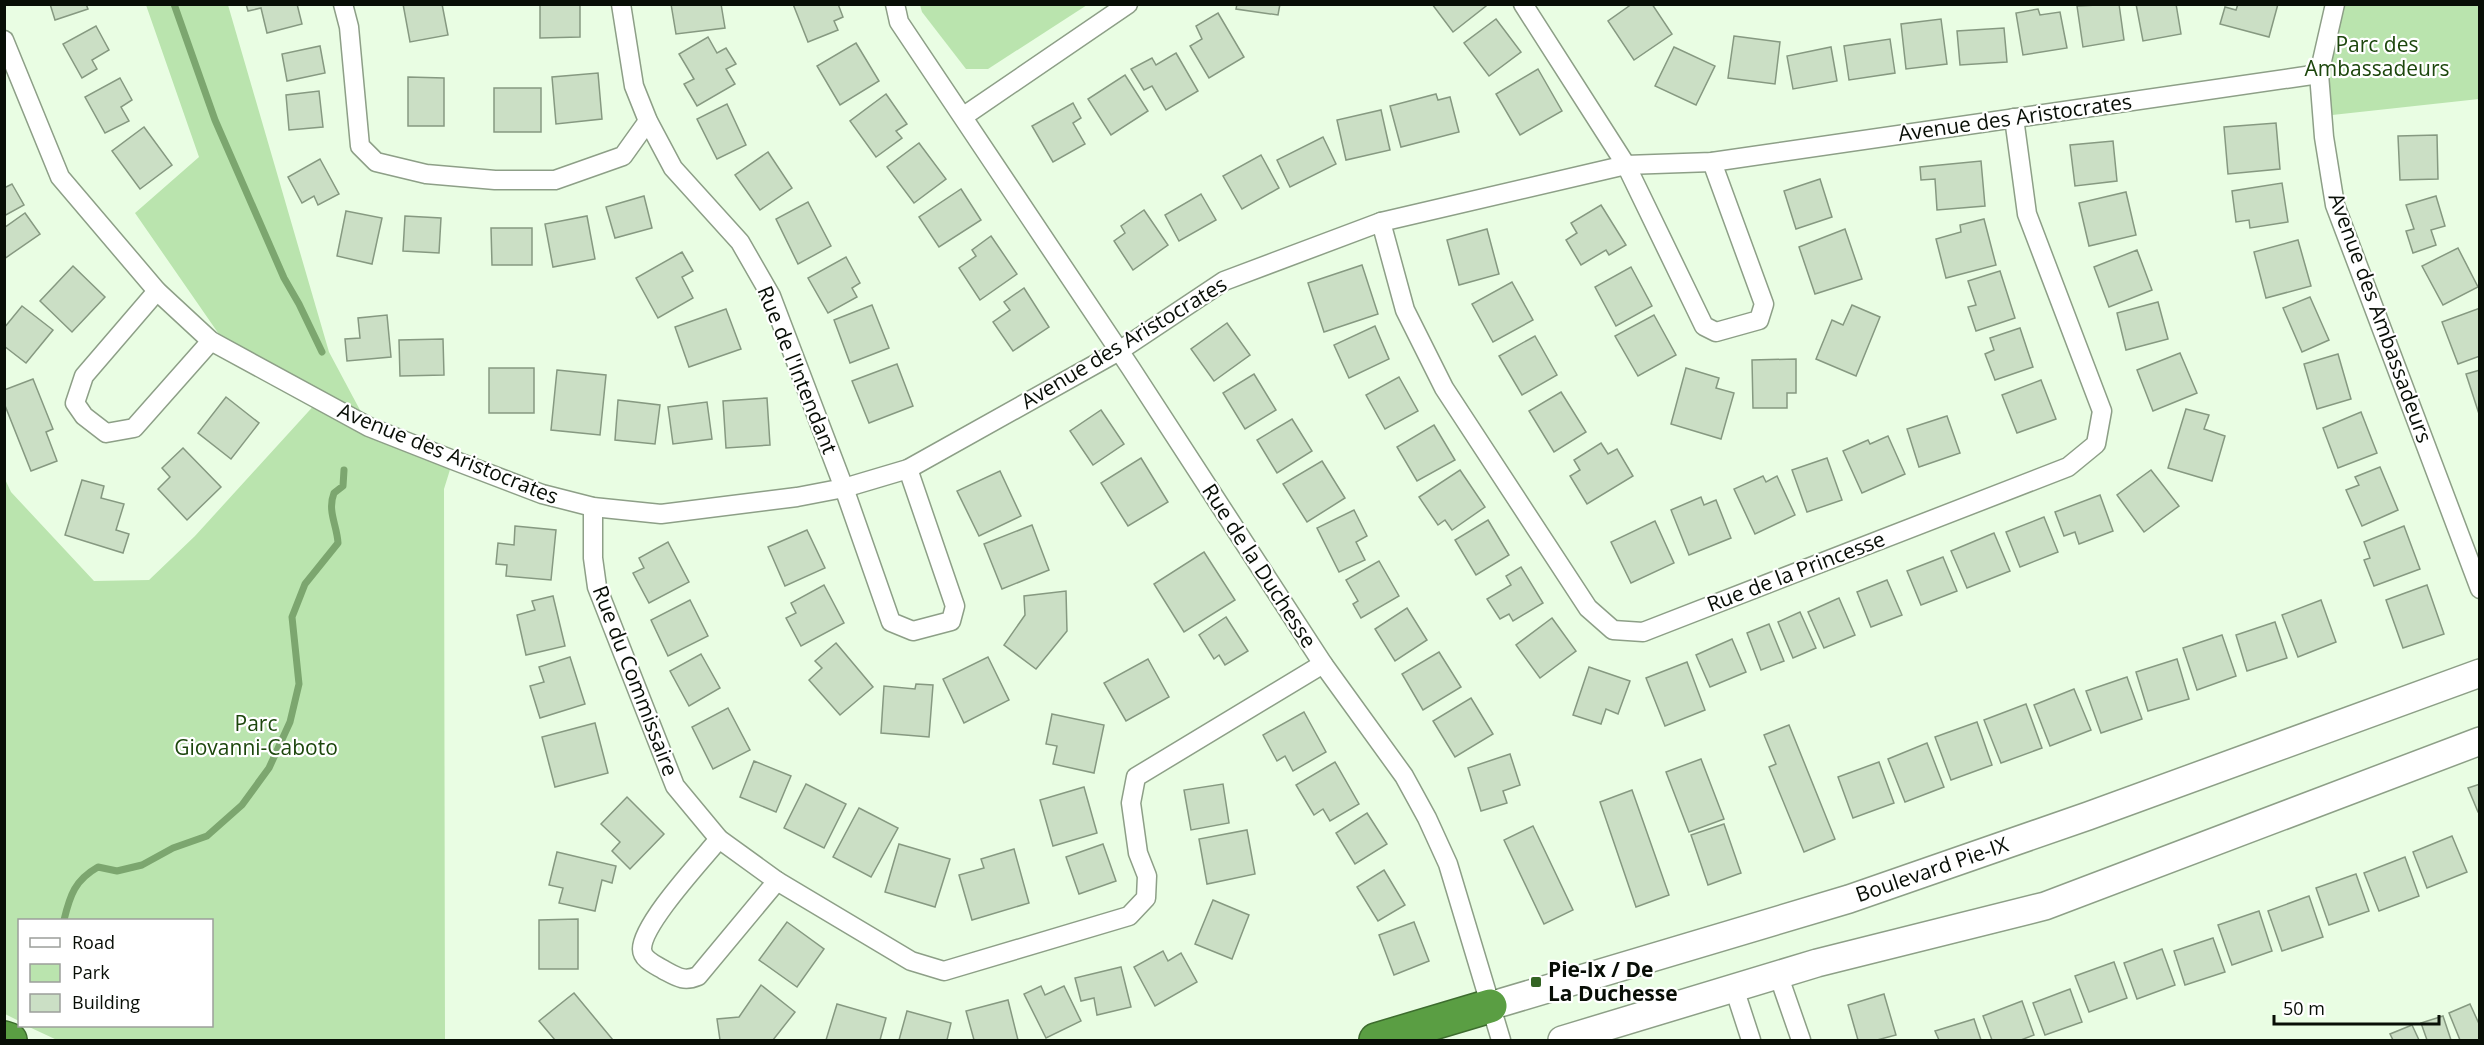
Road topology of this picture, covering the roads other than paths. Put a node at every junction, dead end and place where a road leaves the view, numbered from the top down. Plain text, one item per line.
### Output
1 (343, 4) edge
2 (621, 4) edge
3 (896, 4) edge
4 (1128, 4) edge
5 (1523, 4) edge
6 (2335, 4) edge
7 (4, 40) edge
8 (2319, 74) junction
9 (964, 116) junction
10 (2014, 118) junction
11 (648, 121) junction
12 (1712, 162) junction
13 (1626, 165) junction
14 (1381, 222) junction
15 (156, 291) junction
16 (211, 341) junction
17 (1119, 351) junction
18 (908, 469) junction
19 (844, 488) junction
20 (593, 507) junction
21 (2480, 588) edge
22 (1323, 664) junction
23 (2480, 673) edge
24 (2480, 741) edge
25 (718, 839) junction
26 (777, 881) junction
27 (1778, 974) junction
28 (1734, 988) junction
29 (1490, 1006) junction
30 (4, 1038) edge
31 (10, 1041) edge
32 (1376, 1041) edge
33 (1501, 1041) edge
34 (1562, 1041) edge
35 (1751, 1041) edge
36 (1801, 1041) edge

1 - 11 street
2 - 11 street, Rue de l'Intendant
3 - 9 street, Rue de la Duchesse
4 - 9 street
5 - 13 street
6 - 8 street, Avenue des Ambassadeurs
7 - 15 street, Avenue des Aristocrates
8 - 10 street, Avenue des Aristocrates
8 - 21 street, Avenue des Ambassadeurs
9 - 17 street, Rue de la Duchesse
10 - 12 street, Avenue des Aristocrates
10 - 14 street, Rue de la Princesse
11 - 19 street, Rue de l'Intendant
12 - 13 street, Avenue des Aristocrates
12 - 13 street
13 - 14 street, Avenue des Aristocrates
14 - 17 street, Avenue des Aristocrates
15 - 16 street, Avenue des Aristocrates
15 - 16 street
16 - 20 street, Avenue des Aristocrates
17 - 18 street, Avenue des Aristocrates
17 - 22 street, Rue de la Duchesse
18 - 19 street, Avenue des Aristocrates
18 - 19 street
19 - 20 street, Avenue des Aristocrates
20 - 25 street, Rue du Commissaire
22 - 26 street, Rue du Commissaire
22 - 29 street, Rue de la Duchesse
23 - 29 street, Boulevard Pie-IX
24 - 27 street
25 - 26 street, Rue du Commissaire
25 - 26 street
27 - 28 street
27 - 36 street
28 - 34 street
28 - 35 street
29 - 32 highway, Boulevard Pie-IX
29 - 33 street, Rue de la Duchesse
30 - 31 highway

